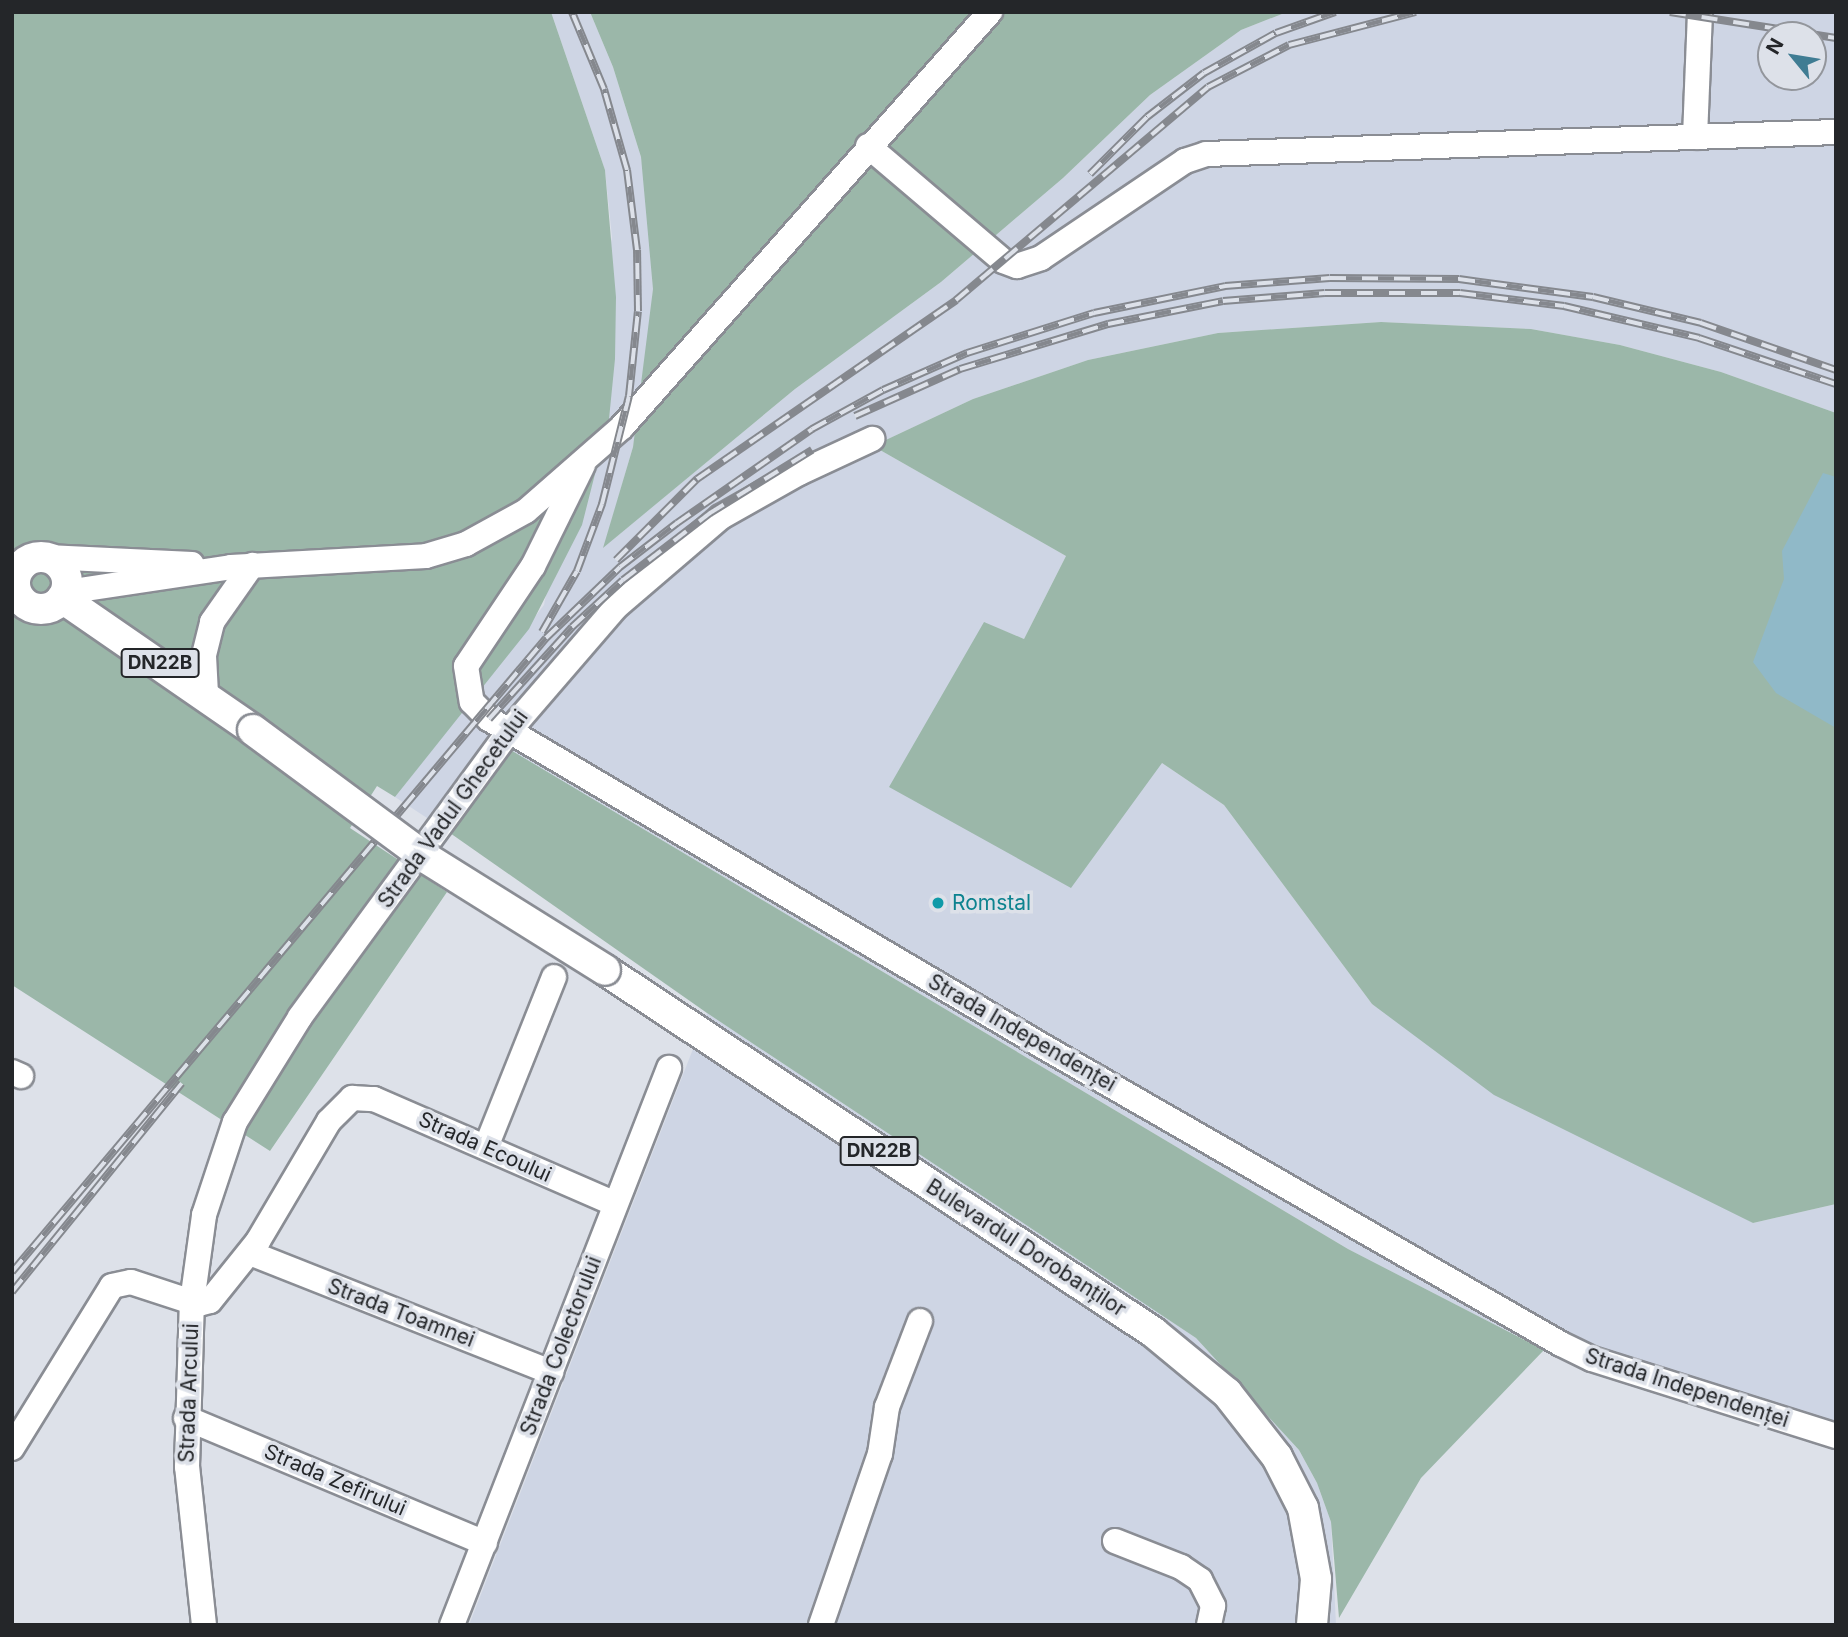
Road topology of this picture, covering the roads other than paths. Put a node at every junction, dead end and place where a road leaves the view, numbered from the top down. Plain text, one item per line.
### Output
1 (990, 12) edge
2 (1700, 12) edge
3 (1836, 132) edge
4 (1695, 137) junction
5 (868, 146) junction
6 (872, 439) dead end
7 (583, 464) junction
8 (241, 566) junction
9 (22, 568) edge
10 (64, 595) junction
11 (23, 612) edge
12 (206, 694) junction
13 (509, 731) junction
14 (554, 977) dead end
15 (669, 1068) dead end
16 (352, 1098) joint
17 (486, 1147) junction
18 (615, 1204) junction
19 (250, 1253) junction
20 (192, 1302) junction
21 (920, 1321) dead end
22 (551, 1372) junction
23 (186, 1418) junction
24 (1836, 1436) edge
25 (12, 1448) edge
26 (1115, 1541) dead end
27 (485, 1543) junction
28 (204, 1625) edge
29 (452, 1625) edge
30 (821, 1625) edge
31 (1209, 1625) edge
32 (1312, 1625) edge

1 - 5 street
2 - 4 street
3 - 4 street
4 - 5 street
5 - 7 street
6 - 13 street, Strada Vadul Ghecetului
7 - 8 street
7 - 13 street, Strada Independenței
8 - 9 street
8 - 10 street
8 - 12 street
9 - 10 main road
9 - 11 main road
10 - 11 main road
10 - 12 main road, DN22B
12 - 32 main road, Bulevardul Dorobanților / DN22B, bridge
13 - 20 street, Strada Vadul Ghecetului
13 - 24 street, Strada Independenței
14 - 17 street
15 - 18 street, Strada Colectorului
16 - 17 street, Strada Ecoului
16 - 19 street, Strada Arcului
17 - 18 street, Strada Ecoului
18 - 22 street, Strada Colectorului
19 - 20 street, Strada Arcului
19 - 22 street, Strada Toamnei
20 - 23 street, Strada Arcului
20 - 25 street
21 - 30 street
22 - 27 street, Strada Colectorului
23 - 27 street, Strada Zefirului
23 - 28 street, Strada Arcului
26 - 31 street
27 - 29 street, Strada Colectorului

